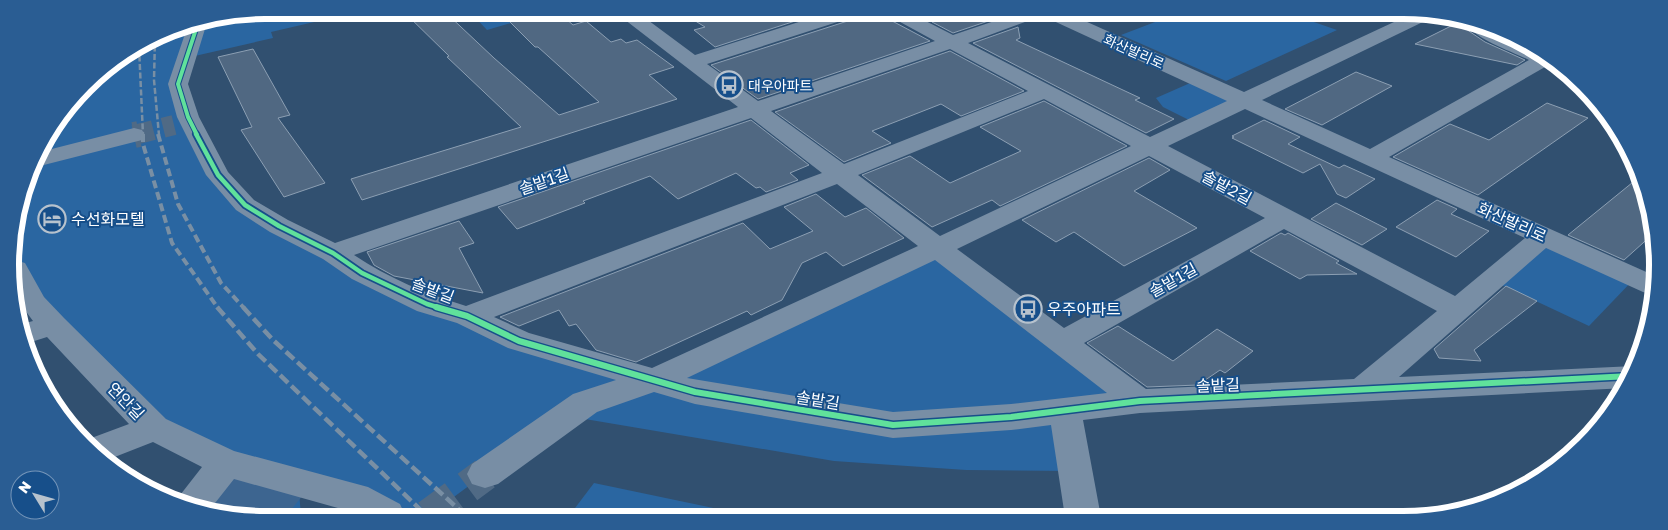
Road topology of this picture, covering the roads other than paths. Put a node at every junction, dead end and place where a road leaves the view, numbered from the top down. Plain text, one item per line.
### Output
1 (635, 19) edge
2 (828, 19) edge
3 (908, 19) edge
4 (1019, 19) edge
5 (1064, 19) edge
6 (1415, 19) edge
7 (195, 29) edge
8 (1495, 36) edge
9 (952, 42) junction
10 (1513, 44) edge
11 (692, 62) junction
12 (1546, 65) edge
13 (1045, 91) junction
14 (1245, 101) junction
15 (755, 109) junction
16 (134, 135) tunnel mouth
17 (1150, 147) junction
18 (1370, 158) junction
19 (43, 159) edge
20 (840, 174) junction
21 (1284, 218) junction
22 (1542, 236) junction
23 (939, 248) junction
24 (333, 253) junction
25 (19, 276) edge
26 (1649, 284) edge
27 (1457, 309) junction
28 (467, 316) junction
29 (53, 325) junction
30 (28, 333) edge
31 (1062, 342) junction
32 (1623, 376) edge
33 (654, 380) junction
34 (1362, 391) junction
35 (1140, 401) junction
36 (1065, 410) junction
37 (154, 428) junction
38 (101, 448) edge
39 (226, 463) junction
40 (485, 474) tunnel mouth
41 (196, 501) edge
42 (380, 511) edge
43 (1082, 511) edge

1 - 11 street
2 - 11 street
3 - 9 street, 솔밭2길
4 - 9 street, 솔밭1길
5 - 14 street, 화산발리로
6 - 14 street
7 - 24 street, 솔밭길
8 - 10 street
9 - 13 street, 솔밭2길
9 - 15 street, 솔밭1길
11 - 15 street
12 - 18 street
13 - 17 street, 솔밭2길
13 - 20 street
14 - 17 street
14 - 18 street, 화산발리로
15 - 20 street
15 - 24 street, 솔밭1길
16 - 19 street
17 - 21 street, 솔밭2길
17 - 23 street
18 - 22 street, 화산발리로
20 - 23 street
20 - 28 street
21 - 27 street, 솔밭2길
21 - 31 street, 솔밭1길
22 - 26 street, 화산발리로
22 - 27 street
23 - 31 street
23 - 33 street
24 - 28 street, 솔밭길
25 - 29 street, 연안길
27 - 34 street
28 - 33 street, 솔밭길
29 - 30 street
29 - 37 street, 연안길
31 - 35 street
32 - 34 street, 솔밭길
33 - 36 street, 솔밭길
33 - 40 street
34 - 35 street, 솔밭길
35 - 36 street, 솔밭길
36 - 43 street
37 - 38 street
37 - 39 street, 연안길
39 - 41 street
39 - 42 street, 연안길

